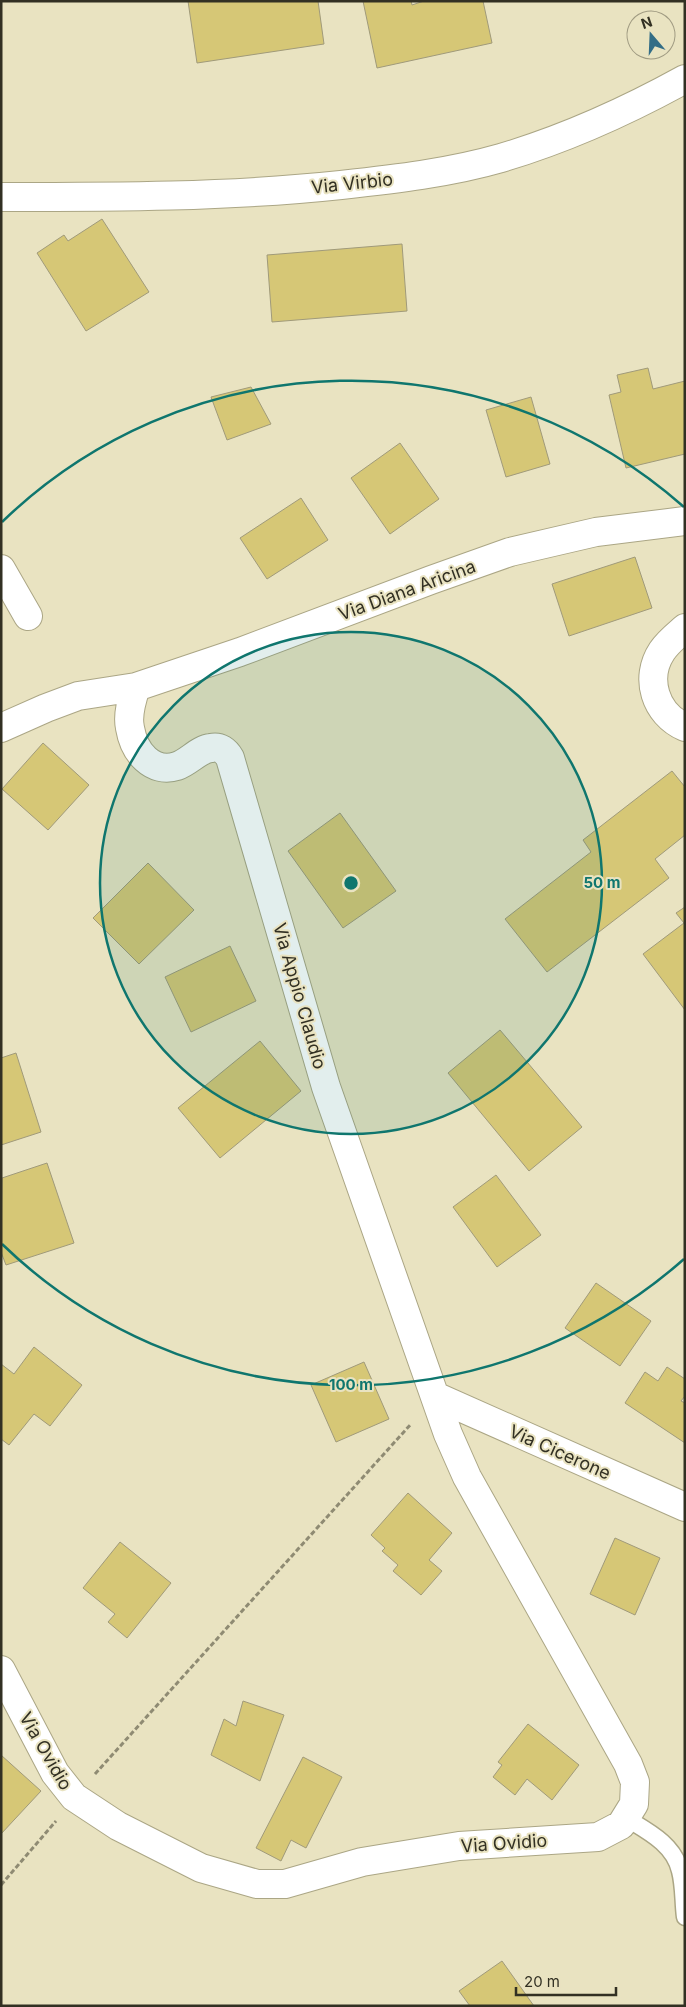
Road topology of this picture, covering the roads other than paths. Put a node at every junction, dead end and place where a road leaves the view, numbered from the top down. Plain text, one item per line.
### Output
1 (685, 79) edge
2 (1, 197) edge
3 (685, 521) edge
4 (1, 569) edge
5 (28, 616) dead end
6 (685, 628) edge
7 (136, 687) junction
8 (685, 727) edge
9 (1, 728) edge
10 (435, 1396) junction
11 (685, 1507) edge
12 (1, 1670) edge
13 (626, 1818) junction
14 (685, 1917) edge

1 - 2 street, Via Virbio
3 - 7 street, Via Diana Aricina
4 - 5 street
6 - 8 street
7 - 9 street, Via Diana Aricina
7 - 10 street, Via Appio Claudio
10 - 11 street, Via Cicerone
10 - 13 street, Via Ovidio
12 - 13 street, Via Ovidio
13 - 14 lane

